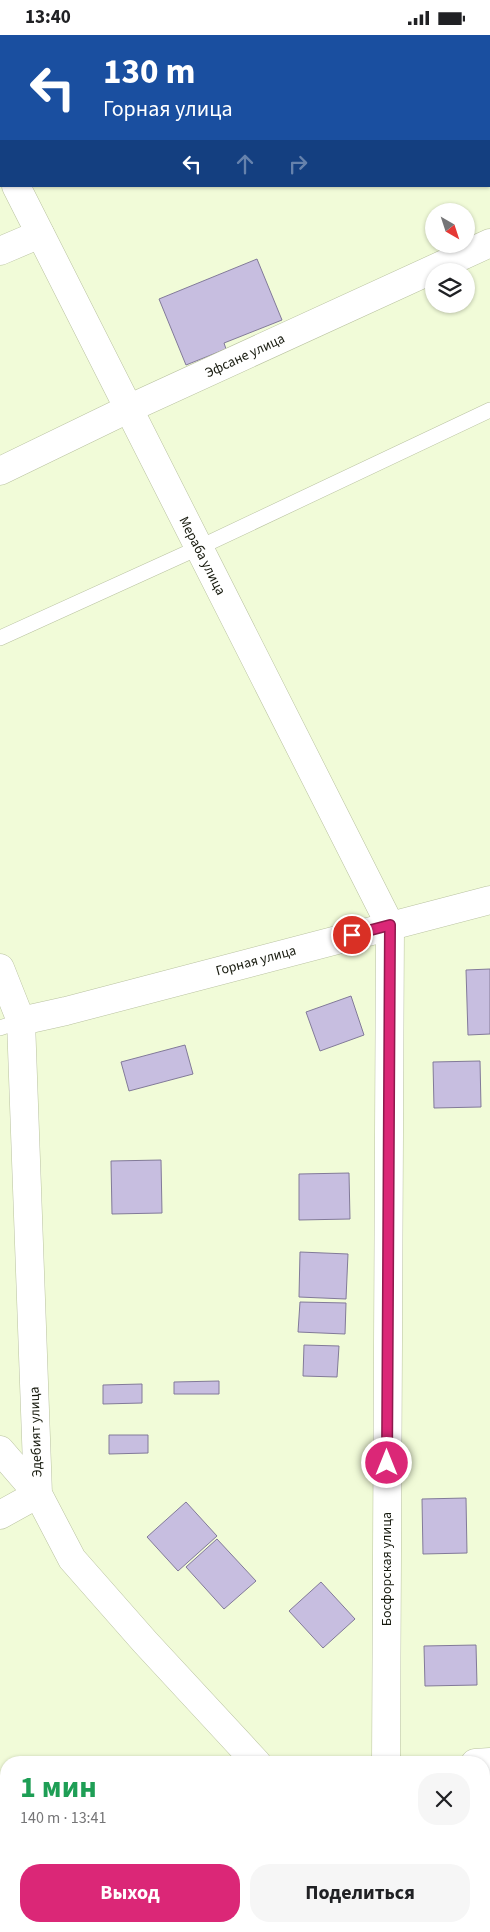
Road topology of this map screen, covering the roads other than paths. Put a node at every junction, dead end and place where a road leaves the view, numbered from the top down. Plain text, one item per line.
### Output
1 (16, 187) edge
2 (40, 235) junction
3 (490, 243) edge
4 (0, 251) edge
5 (128, 409) junction
6 (490, 410) edge
7 (0, 471) edge
8 (198, 548) junction
9 (0, 638) edge
10 (490, 900) edge
11 (390, 925) junction
12 (0, 968) edge
13 (11, 1025) edge
14 (0, 1450) edge
15 (38, 1495) junction
16 (0, 1515) edge
17 (251, 1756) edge
18 (386, 1756) edge

1 - 2 street, Мераба улица
2 - 4 street
2 - 5 street, Мераба улица
3 - 5 street, Эфсане улица
5 - 7 street, Эфсане улица
5 - 8 street, Мераба улица
6 - 8 lane
8 - 9 lane
8 - 11 street, Мераба улица
10 - 11 street, Горная улица
11 - 13 street, Горная улица
11 - 18 street, Босфорская улица
12 - 13 street, Эдебият улица
13 - 15 street, Эдебият улица
14 - 15 street
15 - 16 street
15 - 17 street, Эдебият улица

